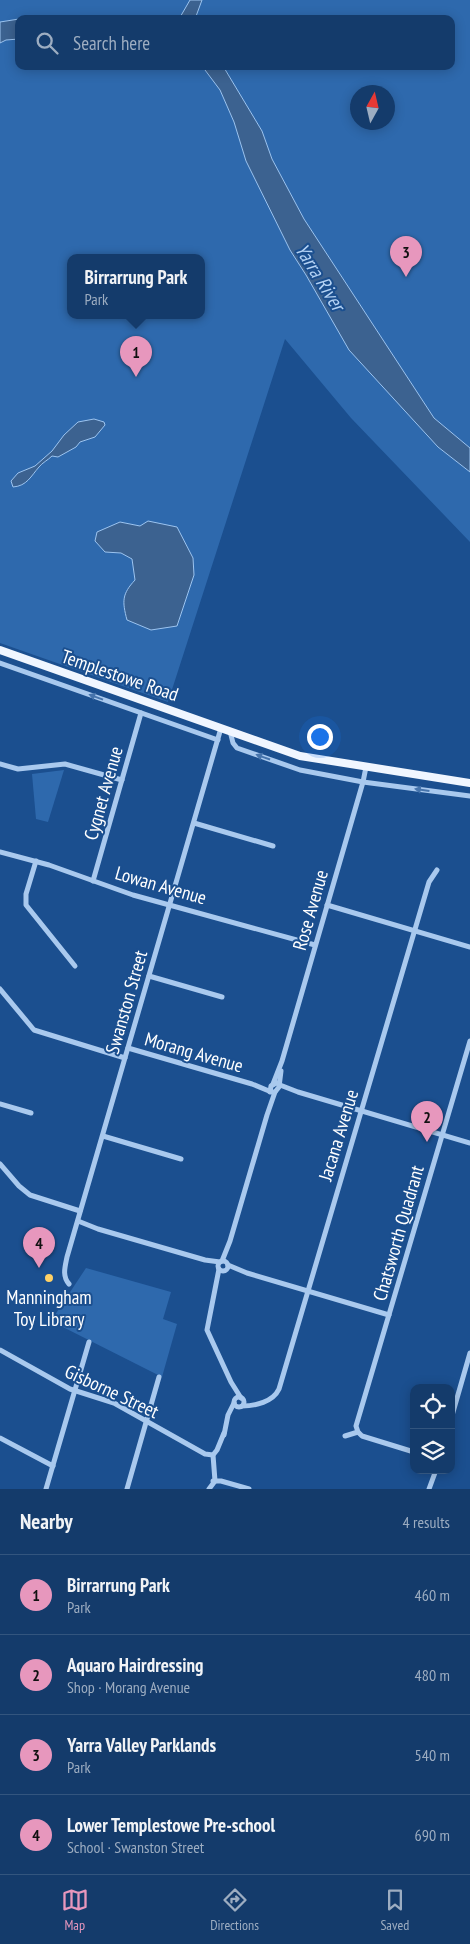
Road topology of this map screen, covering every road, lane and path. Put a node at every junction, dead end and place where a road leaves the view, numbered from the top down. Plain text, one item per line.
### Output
1 (0, 650) edge
2 (0, 663) edge
3 (142, 713) junction
4 (221, 728) junction
5 (230, 731) junction
6 (218, 740) junction
7 (0, 764) edge
8 (366, 767) junction
9 (122, 780) junction
10 (363, 782) junction
11 (470, 783) edge
12 (470, 796) edge
13 (194, 823) junction
14 (273, 846) dead end
15 (0, 852) edge
16 (36, 861) junction
17 (437, 870) dead end
18 (93, 881) junction
19 (170, 904) junction
20 (327, 905) junction
21 (414, 931) junction
22 (315, 945) junction
23 (470, 947) edge
24 (75, 966) dead end
25 (149, 976) junction
26 (0, 989) edge
27 (222, 997) dead end
28 (470, 1041) edge
29 (128, 1048) junction
30 (126, 1058) junction
31 (274, 1088) junction
32 (0, 1104) edge
33 (361, 1111) junction
34 (31, 1114) dead end
35 (442, 1135) junction
36 (103, 1136) junction
37 (470, 1143) edge
38 (181, 1159) dead end
39 (0, 1164) edge
40 (80, 1211) junction
41 (77, 1223) junction
42 (223, 1266) junction
43 (69, 1284) dead end
44 (308, 1291) junction
45 (389, 1315) junction
46 (89, 1342) dead end
47 (0, 1350) edge
48 (470, 1353) edge
49 (159, 1377) dead end
50 (75, 1391) junction
51 (239, 1402) junction
52 (455, 1405) edge
53 (146, 1421) junction
54 (358, 1432) junction
55 (345, 1436) dead end
56 (0, 1438) edge
57 (410, 1451) edge
58 (213, 1455) junction
59 (53, 1466) junction
60 (435, 1474) edge
61 (214, 1481) junction
62 (46, 1489) edge
63 (127, 1489) edge
64 (208, 1489) edge
65 (249, 1489) edge
66 (429, 1489) edge

1 - 4 main road, Templestowe Road
3 -> 2 street, Templestowe Road
3 - 6 street, Templestowe Road
3 - 9 street, Cygnet Avenue
4 - 5 main road, Templestowe Road
4 - 6 street, Swanston Street
5 - 8 main road, Templestowe Road
10 -> 5 street
6 - 13 street, Swanston Street
7 - 9 street
8 - 10 street, Rose Avenue
8 - 11 main road, Templestowe Road
9 - 18 street, Cygnet Avenue
12 -> 10 street
10 - 20 street, Rose Avenue
13 - 14 street
13 - 19 street, Swanston Street
15 - 16 street, Lowan Avenue
16 - 18 street, Lowan Avenue
16 - 24 street
17 - 21 street, Jacana Avenue
18 - 19 street, Lowan Avenue
19 - 22 street, Lowan Avenue
19 - 25 street, Swanston Street
20 - 21 street
20 - 22 street, Rose Avenue
21 - 23 street
21 - 33 street, Jacana Avenue
22 - 31 street, Rose Avenue
25 - 27 street
25 - 29 street, Swanston Street
26 - 30 street, Morang Avenue
28 - 35 street, Chatsworth Quadrant
29 - 30 street, Swanston Street
29 - 31 street, Morang Avenue
30 - 36 street, Swanston Street
31 - 33 street, Morang Avenue
31 - 42 street, Rose Avenue
32 - 34 street
33 - 35 street, Morang Avenue
33 - 44 street, Jacana Avenue
35 - 37 street, Morang Avenue
35 - 45 street, Chatsworth Quadrant
36 - 38 street
36 - 40 street, Swanston Street
39 - 40 street
40 - 41 street, Swanston Street
41 - 42 street
41 - 43 street, Swanston Street
42 - 44 street
42 - 51 street, Rose Avenue
44 - 45 street
44 - 51 street, Jacana Avenue
45 - 54 street, Chatsworth Quadrant
46 - 50 street
47 - 50 street, Gisborne Street
48 - 52 street
49 - 53 street
50 - 53 street, Gisborne Street
50 - 59 street
51 - 58 street
53 - 58 street, Gisborne Street
53 - 63 street
54 - 55 street
54 - 57 street
56 - 59 street
58 - 61 street
59 - 62 street
60 - 66 street
61 - 64 street
61 - 65 street

